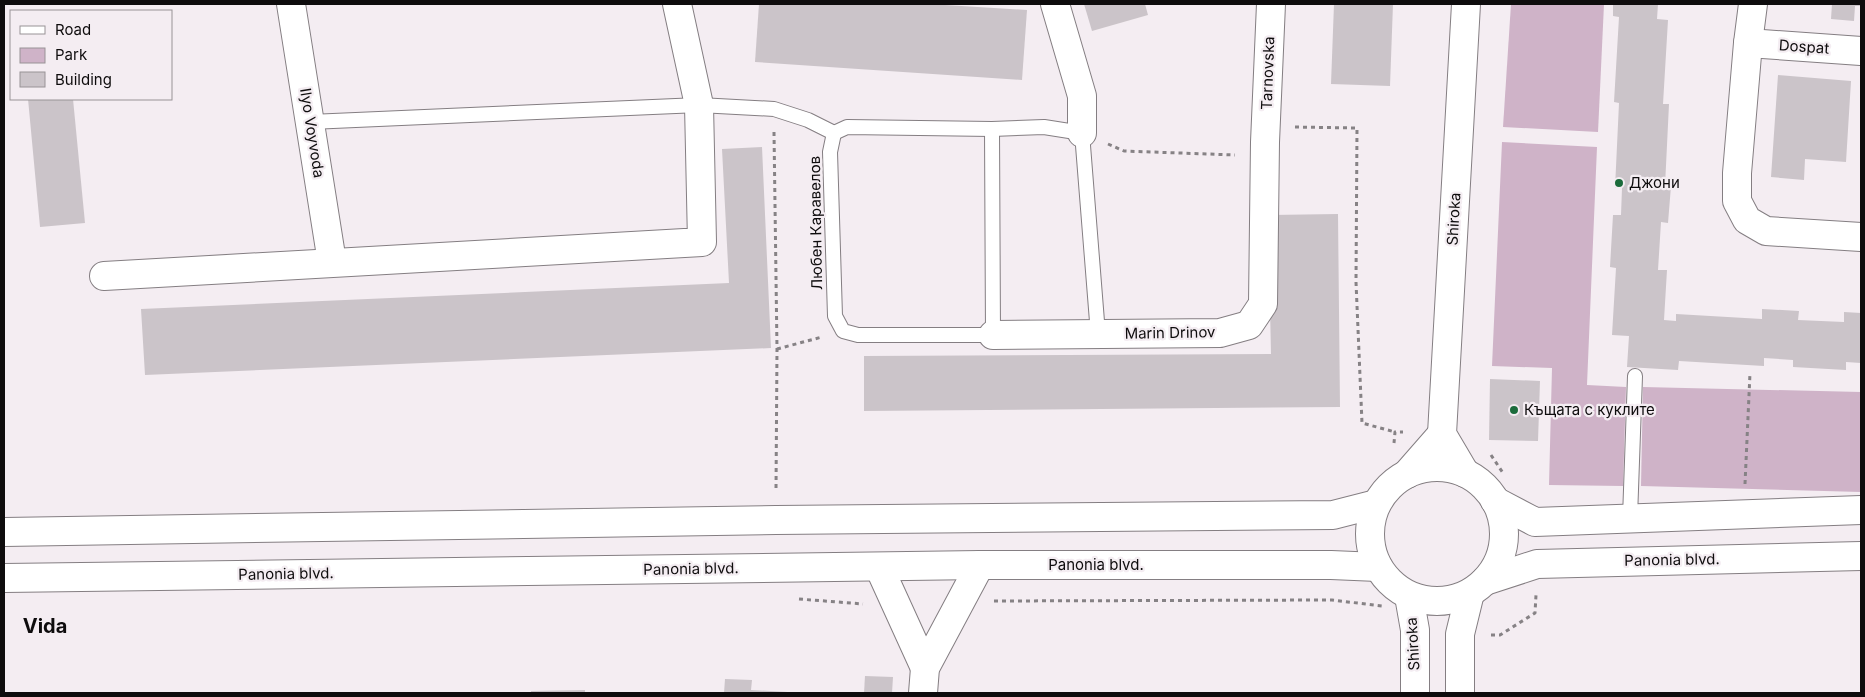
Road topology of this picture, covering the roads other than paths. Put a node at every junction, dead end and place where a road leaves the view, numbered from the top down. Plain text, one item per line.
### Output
1 (290, 4) edge
2 (677, 4) edge
3 (1055, 4) edge
4 (1271, 4) edge
5 (1466, 4) edge
6 (1753, 4) edge
7 (1748, 43) junction
8 (1861, 51) edge
9 (699, 105) junction
10 (310, 122) junction
11 (992, 129) junction
12 (834, 133) junction
13 (1082, 133) junction
14 (1266, 142) joint
15 (1861, 236) edge
16 (332, 262) junction
17 (104, 276) dead end
18 (1098, 334) junction
19 (993, 335) junction
20 (1635, 376) dead end
21 (1442, 434) junction
22 (1465, 473) junction
23 (1407, 474) junction
24 (1495, 501) junction
25 (1376, 504) junction
26 (1861, 510) edge
27 (1630, 518) junction
28 (4, 532) edge
29 (1861, 556) edge
30 (980, 565) junction
31 (879, 567) junction
32 (1378, 567) junction
33 (4, 578) edge
34 (1478, 587) junction
35 (1409, 596) junction
36 (924, 680) edge
37 (1415, 693) edge
38 (1460, 693) edge

1 - 10 main road, Ilyo Voyvoda
2 - 9 main road
3 - 13 main road
4 - 14 main road, Tarnovska
5 - 21 main road, Shiroka
6 - 7 main road
7 - 8 main road, Dospat
7 - 15 main road
9 - 10 lane
9 - 12 lane
9 - 16 main road
10 - 16 main road, Ilyo Voyvoda
11 - 12 lane
11 - 13 lane
11 - 19 lane
12 - 19 lane, Любен Каравелов
13 - 18 lane
14 - 18 main road, Marin Drinov
16 - 17 main road
18 - 19 main road, Marin Drinov
20 - 27 lane
21 - 22 main road
21 - 23 main road
22 - 23 main road, Panonia blvd.
22 - 24 main road, Panonia blvd.
23 - 25 main road, Panonia blvd.
24 - 27 main road, Panonia blvd.
24 - 34 main road, Panonia blvd.
25 - 28 main road
25 - 32 main road, Panonia blvd.
26 - 27 main road, Panonia blvd.
29 - 34 main road, Panonia blvd.
30 - 31 main road, Panonia blvd.
30 - 32 main road, Panonia blvd.
30 - 36 main road
31 - 33 main road, Panonia blvd.
31 - 36 main road
32 - 35 main road, Panonia blvd.
34 - 35 main road, Panonia blvd.
34 - 38 main road
35 - 37 main road, Shiroka

